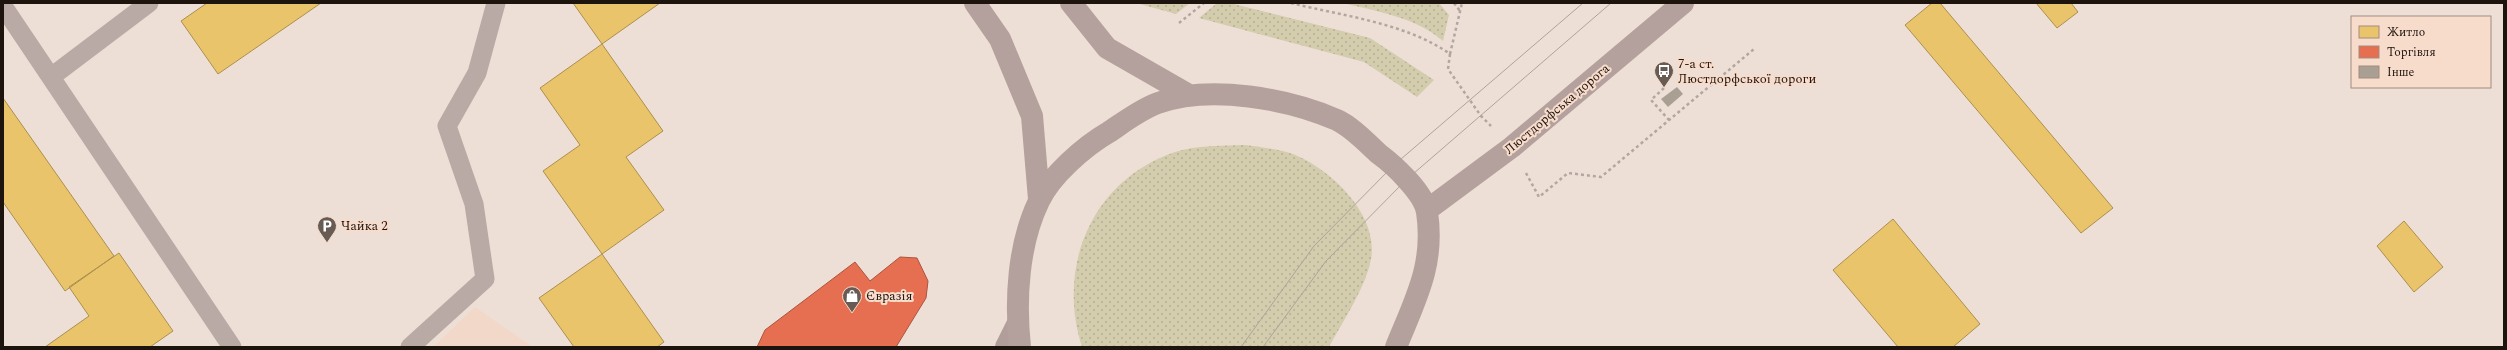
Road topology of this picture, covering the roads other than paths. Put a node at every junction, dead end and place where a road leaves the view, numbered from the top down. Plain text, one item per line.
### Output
1 (148, 3) edge
2 (496, 3) edge
3 (975, 3) edge
4 (1071, 3) edge
5 (1683, 3) edge
6 (3, 6) edge
7 (51, 77) junction
8 (1189, 95) junction
9 (1039, 200) junction
10 (1427, 210) junction
11 (1018, 323) junction
12 (232, 347) edge
13 (410, 347) edge
14 (1006, 347) edge
15 (1020, 347) edge
16 (1396, 347) edge

1 - 7 lane
2 - 13 lane
3 - 9 main road
4 - 8 main road
5 - 10 main road, Люстдорфська дорога
6 - 7 lane
7 - 12 lane
8 - 9 main road
8 - 10 main road
9 - 11 main road
10 - 16 main road
11 - 14 main road
11 - 15 main road

